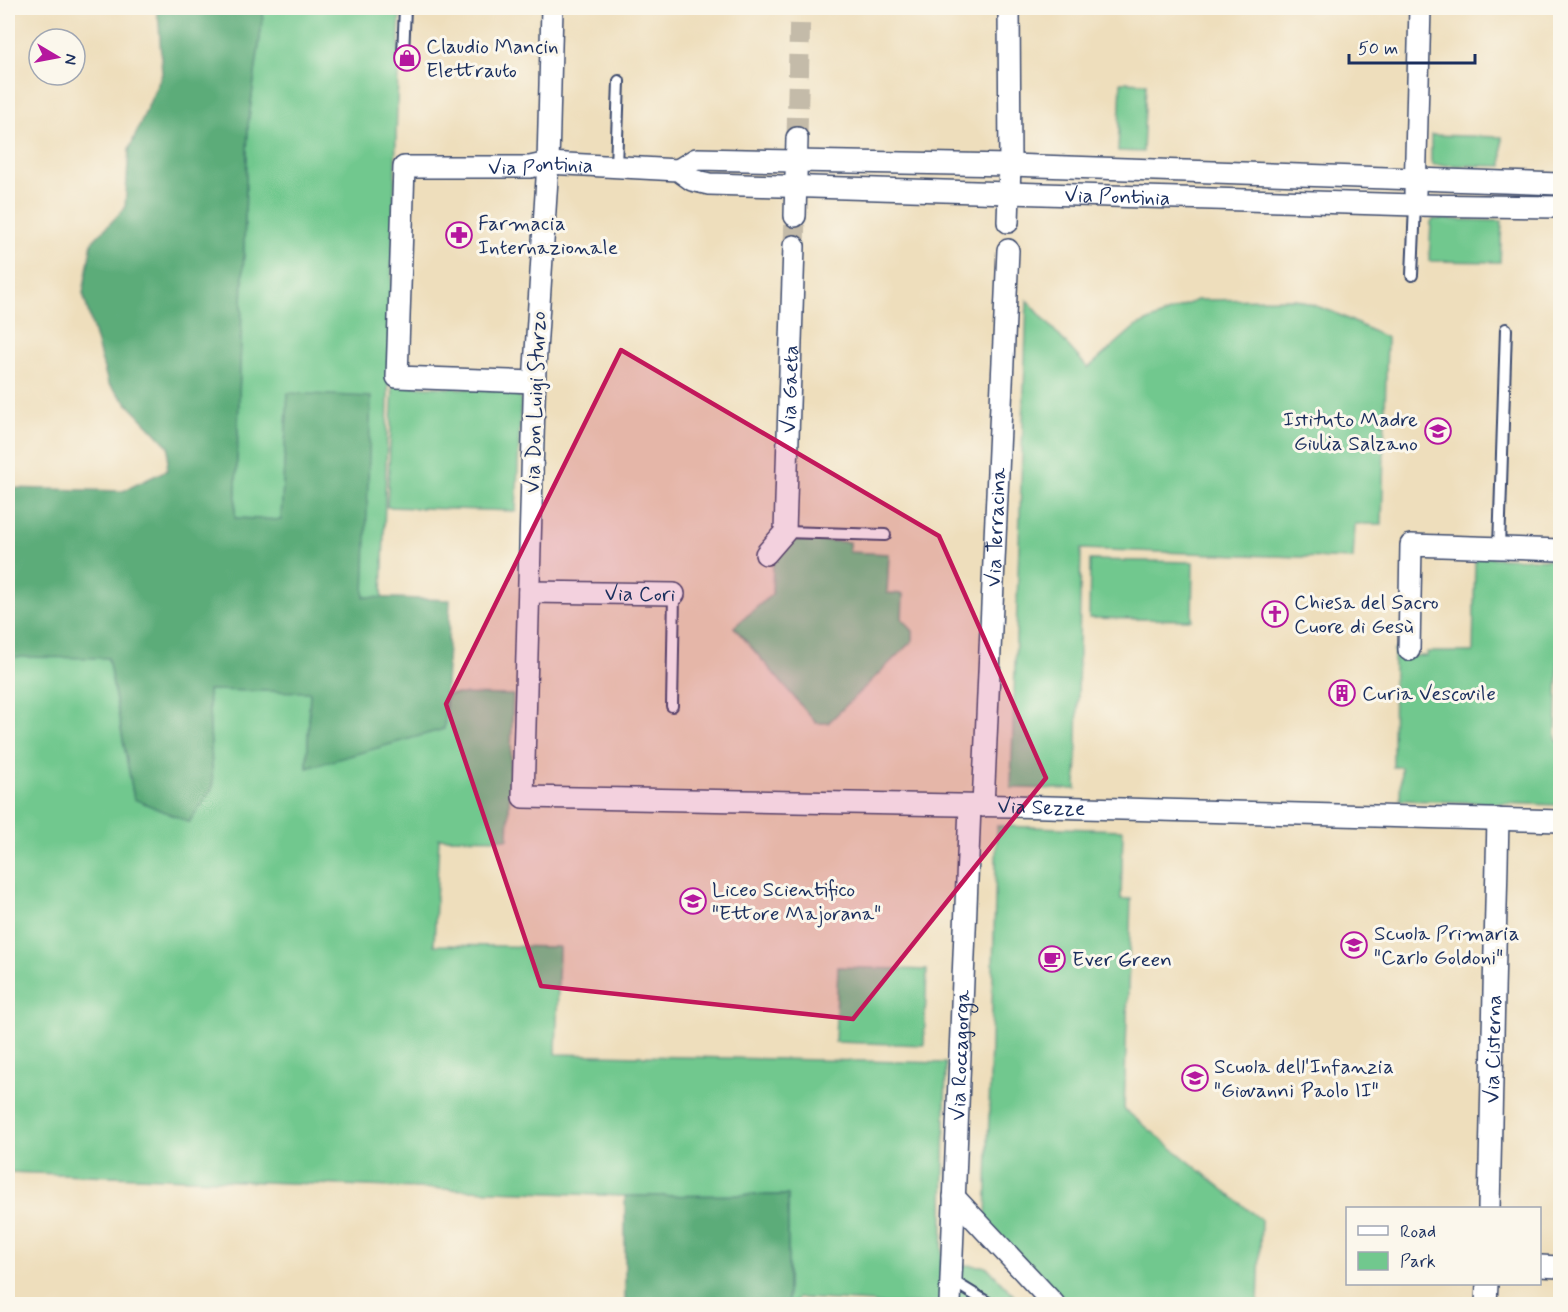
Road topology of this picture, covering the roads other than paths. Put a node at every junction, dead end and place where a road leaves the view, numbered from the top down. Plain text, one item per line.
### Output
1 (405, 8) edge
2 (552, 8) edge
3 (1009, 8) edge
4 (1420, 8) edge
5 (403, 56) dead end
6 (619, 81) dead end
7 (797, 138) tunnel mouth
8 (796, 160) junction
9 (548, 163) junction
10 (1010, 165) junction
11 (616, 167) junction
12 (678, 170) junction
13 (1416, 179) junction
14 (1560, 184) edge
15 (795, 188) junction
16 (1009, 193) junction
17 (1415, 205) junction
18 (1560, 207) edge
19 (795, 216) tunnel mouth
20 (1008, 222) dead end
21 (794, 246) tunnel mouth
22 (1008, 250) dead end
23 (1412, 274) dead end
24 (1506, 329) dead end
25 (534, 382) junction
26 (785, 532) junction
27 (885, 535) dead end
28 (1499, 548) junction
29 (1560, 550) edge
30 (766, 554) dead end
31 (529, 592) junction
32 (674, 594) joint
33 (1409, 650) dead end
34 (672, 706) dead end
35 (523, 797) joint
36 (977, 806) junction
37 (1498, 819) junction
38 (1560, 821) edge
39 (954, 1207) junction
40 (1489, 1207) edge
41 (1541, 1266) edge
42 (1560, 1267) edge
43 (951, 1280) junction
44 (1487, 1285) edge
45 (950, 1305) edge
46 (990, 1305) edge
47 (1034, 1305) edge
48 (1054, 1305) edge
49 (1486, 1305) edge

1 - 5 lane
2 - 9 street, Via Don Luigi Sturzo
3 - 10 street
4 - 13 street
6 - 11 lane
7 - 8 street
8 - 10 street, Via Pontinia
8 - 12 street, Via Pontinia
8 - 15 street
9 - 11 street, Via Pontinia
9 - 25 street, Via Don Luigi Sturzo
9 - 25 street, Via Pontinia
10 - 13 street, Via Pontinia
10 - 16 street
11 - 12 street, Via Pontinia
12 - 15 street, Via Pontinia
13 - 14 street, Via Pontinia
13 - 17 street
15 - 16 street, Via Pontinia
15 - 19 street
16 - 17 street, Via Pontinia
16 - 20 street
17 - 18 street, Via Pontinia
17 - 23 lane
21 - 26 street, Via Gaeta
22 - 36 street, Via Terracina
24 - 28 lane
25 - 31 street, Via Don Luigi Sturzo
26 - 27 lane
26 - 30 street
28 - 29 street
28 - 33 street
31 - 32 street, Via Cori
31 - 35 street, Via Don Luigi Sturzo
32 - 34 lane, Via Cori
35 - 36 street, Via Sezze
36 - 37 street, Via Sezze
36 - 39 street, Via Roccagorga
37 - 38 street, Via Sezze
37 - 40 street, Via Cisterna
39 - 43 street, Via Roccagorga
39 - 47 street
39 - 48 street
41 - 42 street
43 - 45 street, Via Roccagorga
43 - 46 lane
44 - 49 street

